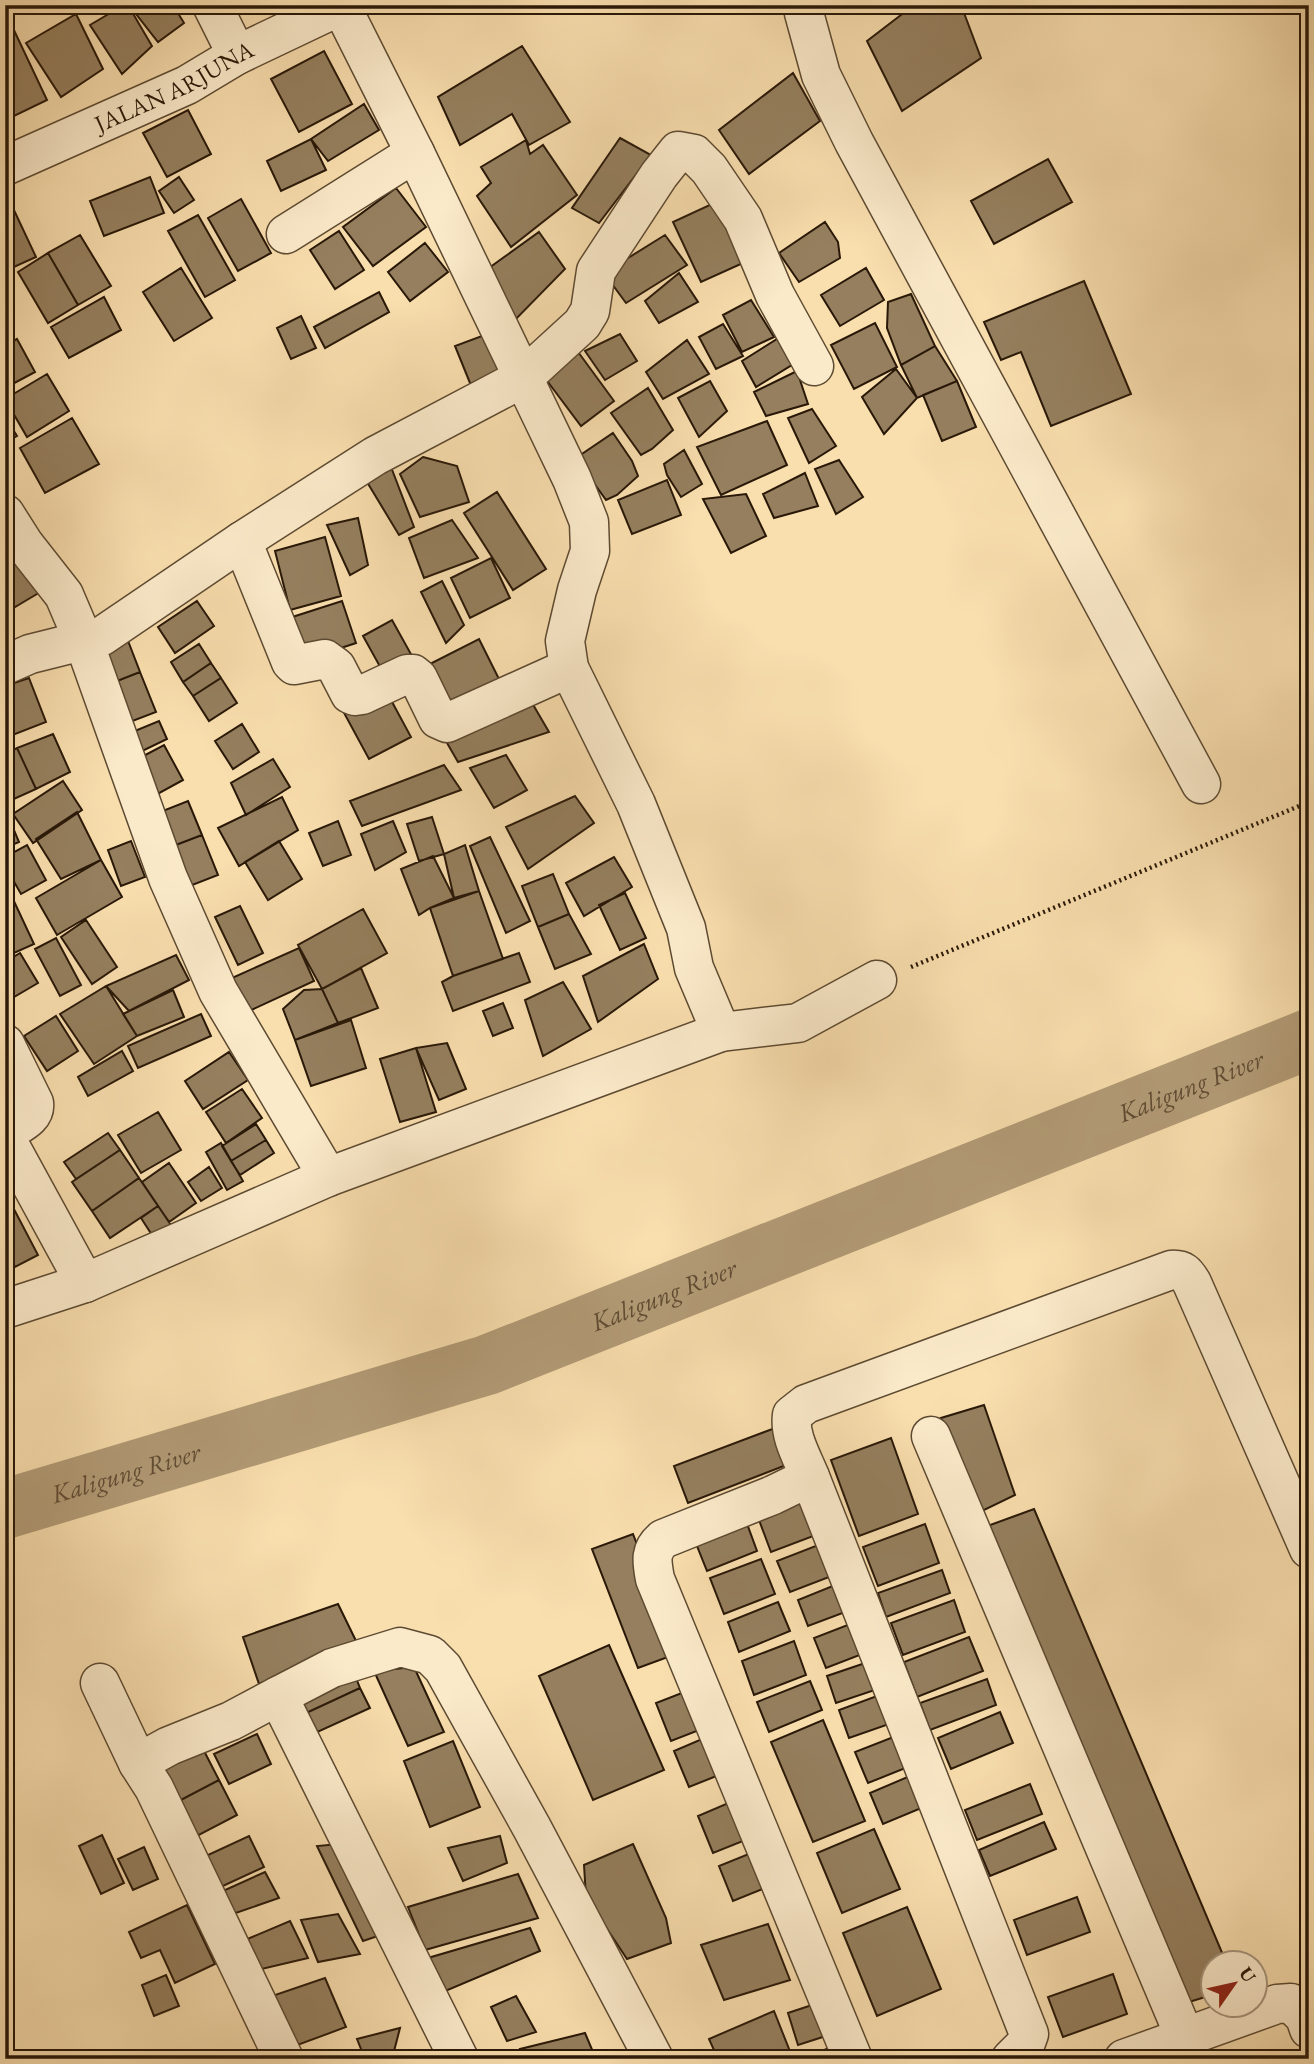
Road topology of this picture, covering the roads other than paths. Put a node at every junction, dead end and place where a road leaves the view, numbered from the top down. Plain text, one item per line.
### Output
1 (212, 5) edge
2 (806, 5) edge
3 (341, 6) edge
4 (237, 55) junction
5 (415, 153) junction
6 (5, 166) edge
7 (286, 234) dead end
8 (814, 366) dead end
9 (523, 378) junction
10 (5, 514) edge
11 (242, 541) junction
12 (84, 642) junction
13 (5, 665) edge
14 (569, 668) junction
15 (1201, 784) dead end
16 (877, 980) road end
17 (721, 1032) junction
18 (5, 1044) edge
19 (327, 1177) junction
20 (85, 1283) junction
21 (5, 1309) edge
22 (931, 1436) dead end
23 (810, 1476) junction
24 (1309, 1549) edge
25 (100, 1684) dead end
26 (278, 1696) junction
27 (138, 1763) junction
28 (1309, 2029) edge
29 (1184, 2035) junction
30 (1135, 2057) edge
31 (284, 2059) edge
32 (459, 2059) edge
33 (654, 2059) edge
34 (853, 2059) edge
35 (1011, 2059) edge

1 - 4 street
2 - 15 street
3 - 4 street, JALAN ARJUNA
3 - 5 street
4 - 6 street, JALAN ARJUNA
5 - 7 street
5 - 9 street
8 - 9 street
9 - 11 street
9 - 14 street
10 - 12 street
11 - 12 street
11 - 14 street
12 - 13 street
12 - 19 street
14 - 17 street
16 - 17 street
17 - 19 street
18 - 20 street
19 - 20 street
20 - 21 street
22 - 29 street
23 - 24 street
23 - 34 street
23 - 35 street
25 - 27 street
26 - 27 street
26 - 32 street
26 - 33 street
27 - 31 street
28 - 29 street
29 - 30 street

